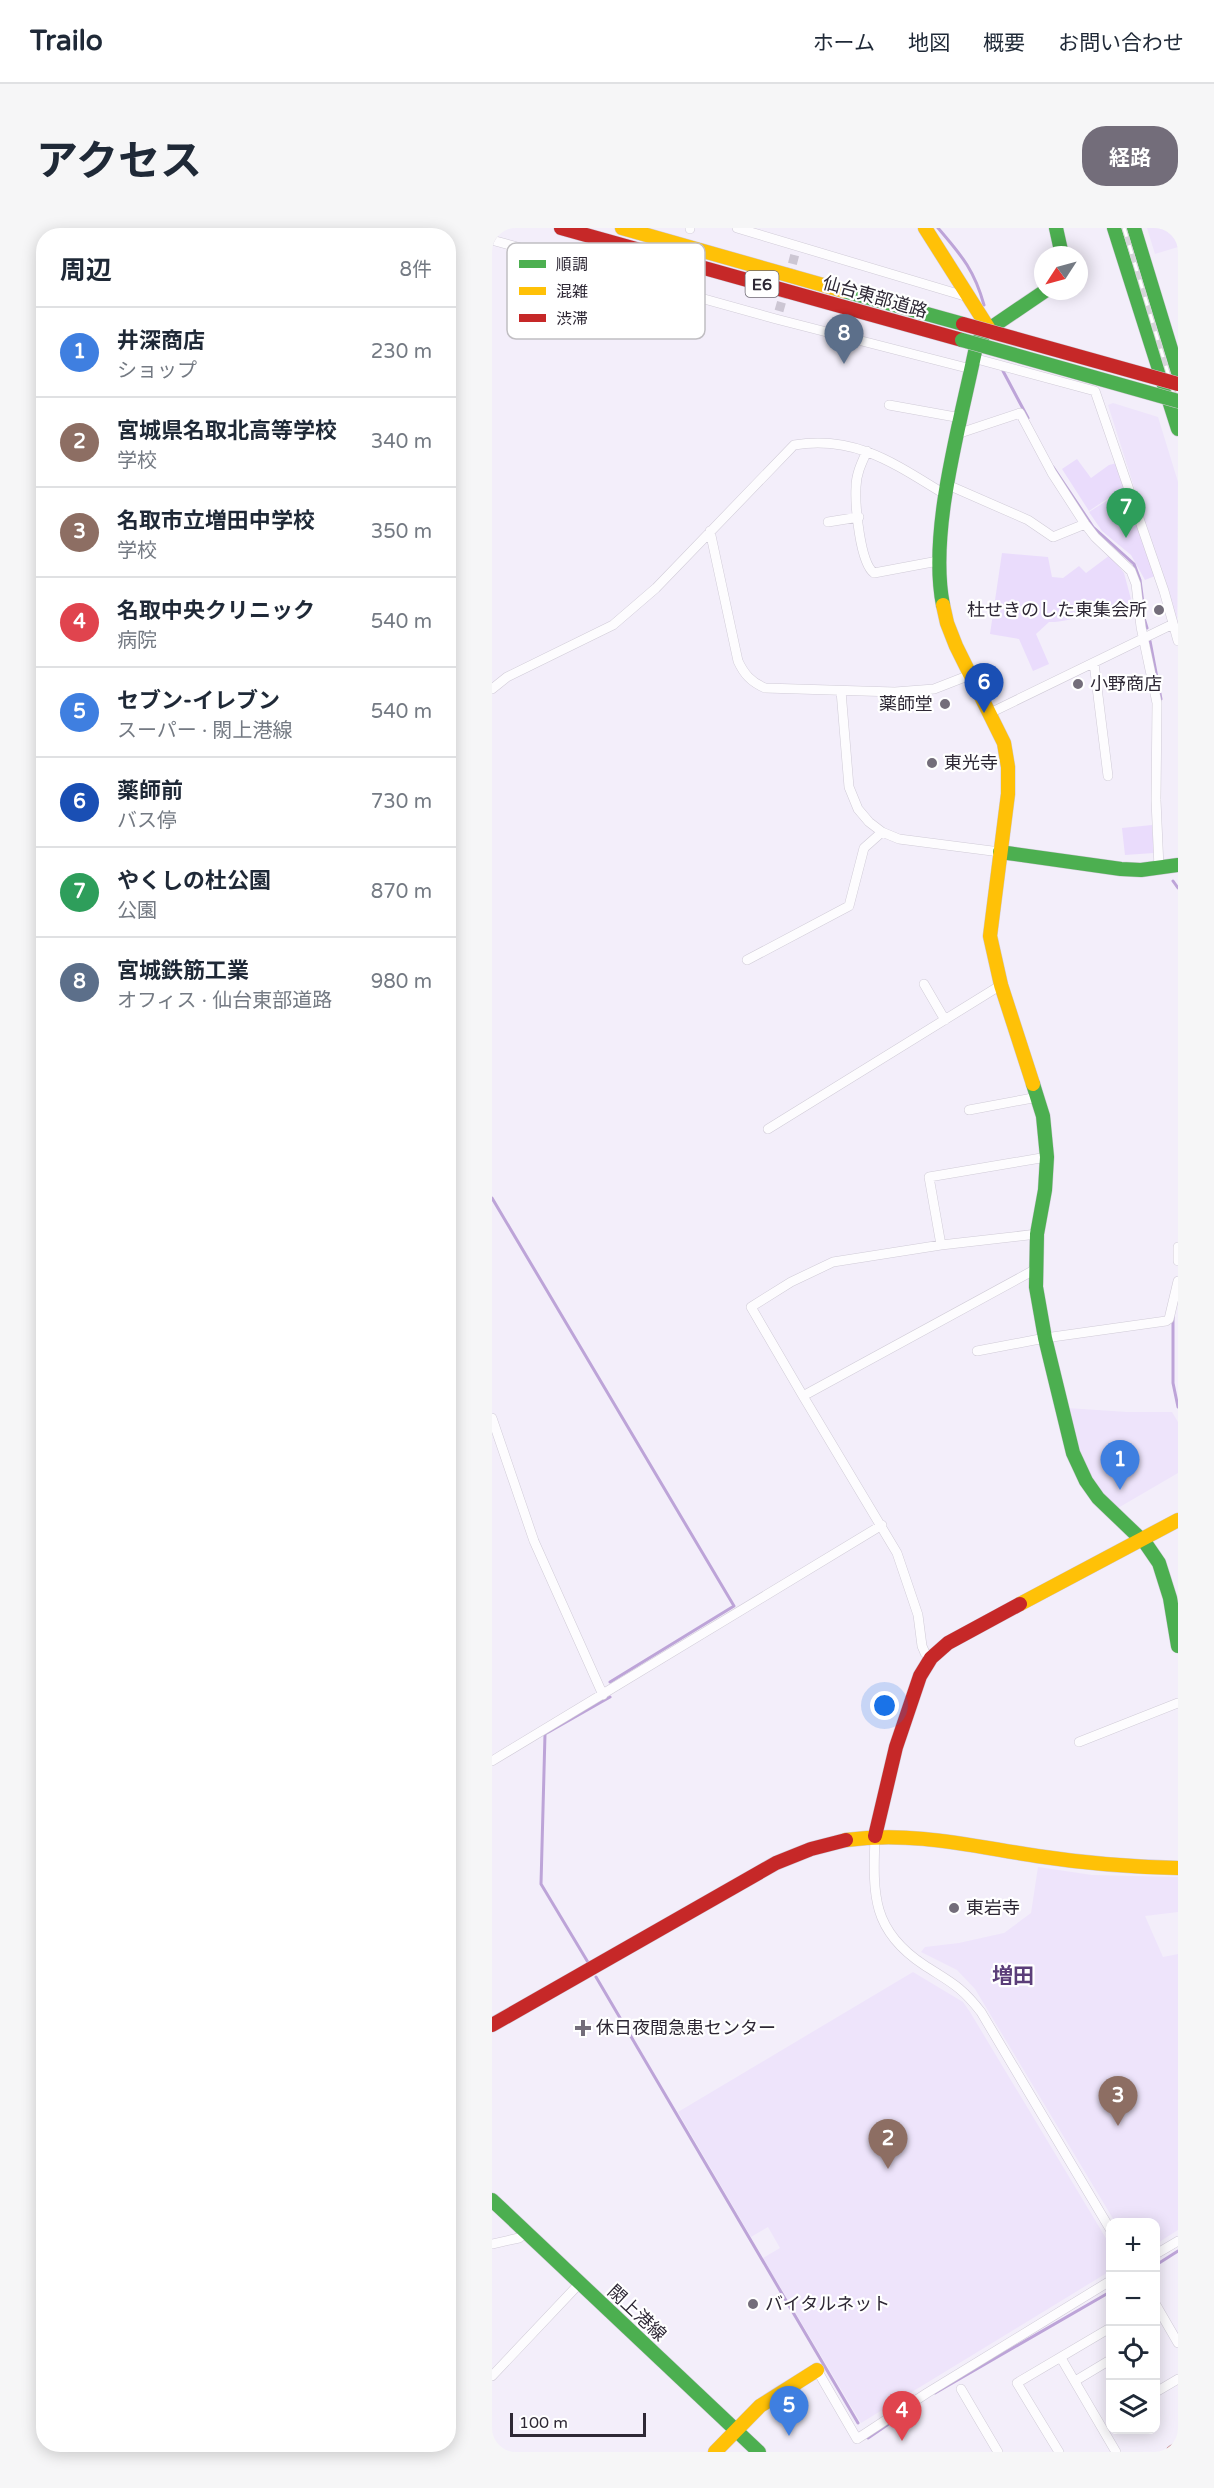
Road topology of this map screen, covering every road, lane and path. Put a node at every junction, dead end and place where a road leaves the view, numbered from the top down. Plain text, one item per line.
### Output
1 (561, 228) edge
2 (622, 228) edge
3 (737, 228) edge
4 (925, 228) edge
5 (1056, 228) edge
6 (1114, 228) edge
7 (1134, 228) edge
8 (492, 240) edge
9 (615, 243) edge
10 (675, 243) edge
11 (507, 244) edge
12 (1060, 246) edge
13 (705, 251) edge
14 (705, 268) edge
15 (968, 297) junction
16 (705, 298) edge
17 (1034, 298) edge
18 (989, 329) junction
19 (972, 363) junction
20 (1178, 372) edge
21 (1178, 384) edge
22 (1178, 401) edge
23 (889, 405) dead end
24 (961, 418) junction
25 (1178, 429) edge
26 (957, 434) junction
27 (867, 451) junction
28 (947, 490) junction
29 (858, 517) junction
30 (828, 522) dead end
31 (1085, 524) junction
32 (710, 531) junction
33 (938, 561) junction
34 (1173, 624) junction
35 (1145, 637) junction
36 (1178, 641) edge
37 (1094, 663) junction
38 (970, 675) junction
39 (492, 689) edge
40 (841, 691) junction
41 (990, 712) junction
42 (1108, 776) dead end
43 (882, 832) junction
44 (1000, 852) junction
45 (1178, 866) edge
46 (1159, 868) junction
47 (747, 960) dead end
48 (924, 984) dead end
49 (1001, 985) junction
50 (945, 1020) junction
51 (1038, 1097) junction
52 (969, 1110) dead end
53 (768, 1129) dead end
54 (1047, 1157) junction
55 (1037, 1234) junction
56 (941, 1245) junction
57 (1178, 1247) edge
58 (1178, 1261) edge
59 (1036, 1269) junction
60 (1178, 1281) edge
61 (1045, 1338) junction
62 (978, 1351) dead end
63 (803, 1396) junction
64 (492, 1418) edge
65 (1178, 1520) edge
66 (882, 1526) junction
67 (1142, 1539) junction
68 (1178, 1646) edge
69 (932, 1658) junction
70 (603, 1695) junction
71 (1178, 1703) edge
72 (1079, 1742) dead end
73 (492, 1761) edge
74 (875, 1836) junction
75 (1178, 1868) edge
76 (492, 2025) edge
77 (492, 2200) edge
78 (1106, 2222) edge
79 (526, 2232) junction
80 (1178, 2241) edge
81 (492, 2244) edge
82 (1160, 2251) edge
83 (1106, 2283) edge
84 (579, 2284) junction
85 (1160, 2313) edge
86 (1106, 2330) edge
87 (1178, 2343) edge
88 (1060, 2358) junction
89 (1106, 2362) edge
90 (817, 2370) joint
91 (492, 2376) edge
92 (1178, 2379) edge
93 (1075, 2381) junction
94 (961, 2389) dead end
95 (1160, 2389) edge
96 (735, 2430) junction
97 (1178, 2449) edge
98 (715, 2452) edge
99 (759, 2452) edge
100 (998, 2452) edge
101 (1059, 2452) edge
102 (1116, 2452) edge
103 (1173, 2452) edge

1 - 9 main road, 仙台東部道路 / E6, bridge
2 - 10 main road, 仙台東部道路 / E6, bridge
3 - 15 street
4 - 15 main road
5 - 12 main road
6 - 25 main road
7 - 20 main road
8 - 11 street
13 - 21 main road, 仙台東部道路 / E6, bridge
14 - 22 main road, 仙台東部道路 / E6, bridge
15 - 18 main road
16 - 19 street
17 - 18 main road
18 - 19 main road
19 - 24 main road
19 - 34 street
23 - 24 street
24 - 26 main road
26 - 28 main road
26 - 31 street
27 - 28 street
27 - 29 street
27 - 32 street
28 - 31 street
28 - 33 main road
29 - 30 street
29 - 33 street
31 - 35 street
32 - 39 street
32 - 40 street
33 - 38 main road
34 - 35 street
34 - 36 street
35 - 37 street
35 - 46 street
37 - 41 street
37 - 42 street
38 - 40 street
38 - 41 main road
40 - 43 street
41 - 44 main road
43 - 44 street
43 - 47 street
44 - 46 main road
44 - 49 main road
45 - 46 main road
48 - 50 street
49 - 50 street
49 - 51 main road
50 - 53 street
51 - 52 street
51 - 54 main road
54 - 55 main road
54 - 56 street
55 - 56 street
55 - 59 main road
56 - 63 street
57 - 58 street
59 - 61 main road
59 - 63 street
60 - 61 street
61 - 62 street
61 - 67 main road
63 - 66 street
64 - 70 street
65 - 67 main road
66 - 69 street
66 - 70 street
67 - 68 main road
67 - 69 main road
69 - 74 main road
70 - 73 street
71 - 72 street
74 - 75 main road
74 - 76 main road
74 - 78 street
77 - 79 main road, 閖上港線
79 - 81 street
79 - 84 main road, 閖上港線
80 - 82 street
83 - 90 street
84 - 91 street
84 - 96 main road, 閖上港線
85 - 87 street
86 - 88 street
88 - 93 street
88 - 101 street
89 - 93 street
90 - 96 main road
92 - 95 street
93 - 102 street
94 - 100 street
96 - 98 main road
96 - 99 main road, 閖上港線
97 - 103 main road

